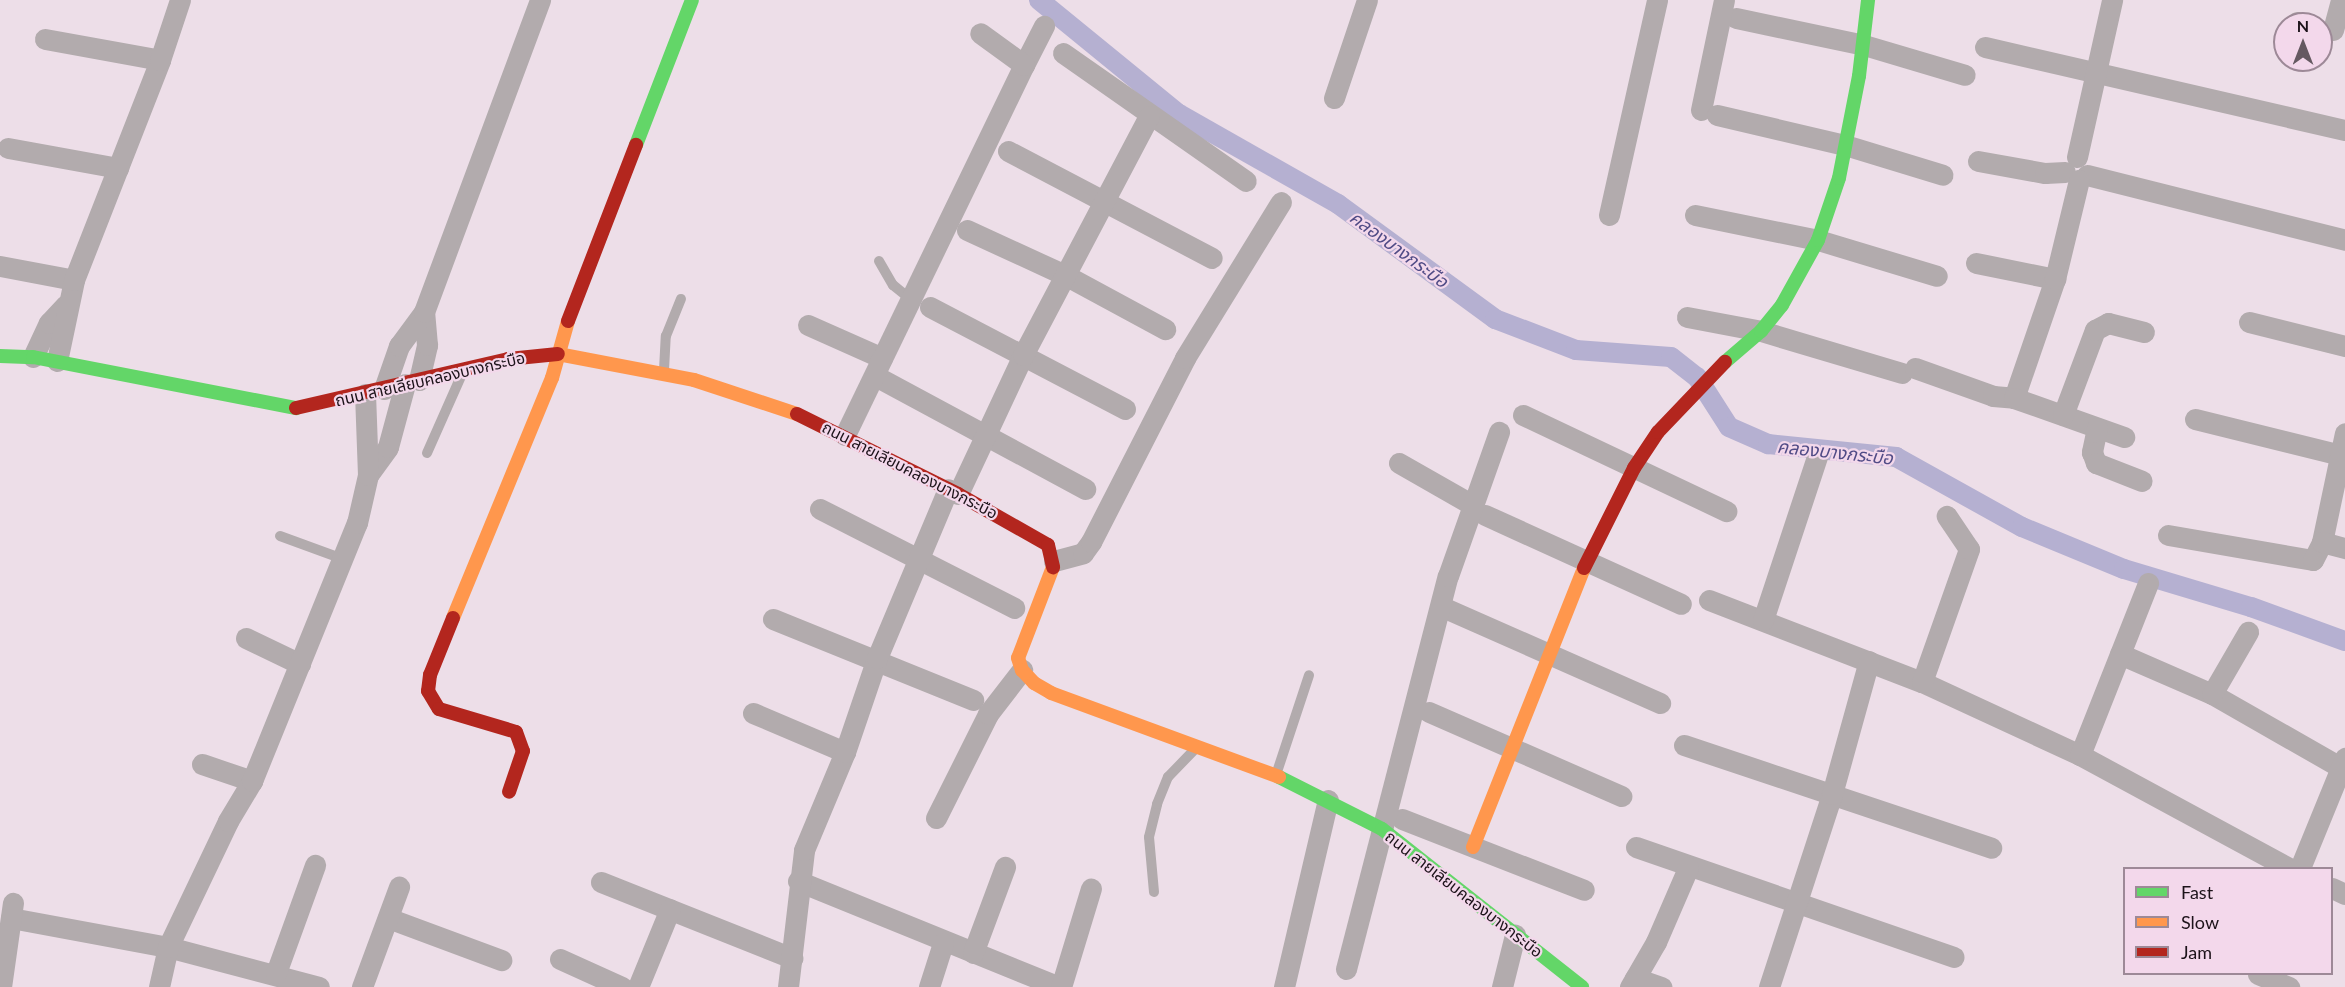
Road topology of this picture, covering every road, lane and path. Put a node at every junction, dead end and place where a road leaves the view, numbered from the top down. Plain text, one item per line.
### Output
1 (180, 0) edge
2 (540, 0) edge
3 (692, 0) edge
4 (1367, 0) edge
5 (1657, 0) edge
6 (1724, 0) edge
7 (1868, 0) edge
8 (2112, 0) edge
9 (2341, 0) edge
10 (1736, 18) dead end
11 (1044, 26) dead end
12 (2333, 30) edge
13 (980, 33) dead end
14 (45, 39) dead end
15 (1864, 45) junction
16 (1985, 47) dead end
17 (1063, 53) dead end
18 (160, 60) junction
19 (1024, 65) junction
20 (2094, 72) junction
21 (1965, 75) dead end
22 (1335, 98) dead end
23 (1149, 116) junction
24 (2345, 130) edge
25 (1845, 145) junction
26 (8, 148) dead end
27 (1008, 151) dead end
28 (1978, 161) dead end
29 (118, 168) junction
30 (2077, 171) junction
31 (1943, 175) dead end
32 (1246, 181) dead end
33 (1104, 201) junction
34 (1281, 202) dead end
35 (1609, 214) dead end
36 (1695, 215) dead end
37 (967, 230) dead end
38 (1818, 240) junction
39 (2345, 240) edge
40 (1212, 258) dead end
41 (879, 261) dead end
42 (1976, 263) dead end
43 (0, 267) edge
44 (1065, 275) junction
45 (1937, 276) dead end
46 (2055, 279) junction
47 (74, 280) junction
48 (681, 299) dead end
49 (920, 303) junction
50 (66, 305) junction
51 (424, 312) junction
52 (1687, 317) dead end
53 (2249, 322) dead end
54 (808, 325) dead end
55 (1166, 329) dead end
56 (1761, 331) junction
57 (2144, 332) dead end
58 (2345, 346) edge
59 (556, 354) junction
60 (1023, 355) junction
61 (0, 356) edge
62 (33, 357) junction
63 (882, 357) junction
64 (57, 361) junction
65 (464, 369) junction
66 (664, 374) junction
67 (881, 379) dead end
68 (412, 382) junction
69 (374, 392) junction
70 (2014, 398) junction
71 (1125, 409) dead end
72 (1523, 415) dead end
73 (2063, 415) junction
74 (2195, 419) dead end
75 (2097, 428) junction
76 (1499, 432) dead end
77 (845, 435) junction
78 (984, 435) junction
79 (2124, 437) dead end
80 (2343, 443) edge
81 (427, 453) dead end
82 (1817, 457) dead end
83 (1400, 463) dead end
84 (1634, 468) junction
85 (368, 475) junction
86 (2142, 481) dead end
87 (1084, 489) dead end
88 (953, 491) junction
89 (820, 509) dead end
90 (1478, 510) junction
91 (1726, 511) dead end
92 (1947, 516) dead end
93 (2168, 535) dead end
94 (280, 536) dead end
95 (2322, 542) junction
96 (2345, 548) edge
97 (921, 558) junction
98 (343, 560) junction
99 (1054, 561) junction
100 (1587, 562) junction
101 (2148, 583) dead end
102 (1709, 600) dead end
103 (1681, 604) dead end
104 (1014, 609) dead end
105 (1447, 609) dead end
106 (774, 619) dead end
107 (1763, 620) junction
108 (2248, 632) dead end
109 (246, 638) dead end
110 (1551, 652) junction
111 (2120, 654) junction
112 (877, 658) junction
113 (1869, 662) junction
114 (300, 664) junction
115 (1022, 670) junction
116 (1309, 675) dead end
117 (1922, 682) junction
118 (2212, 694) junction
119 (974, 700) dead end
120 (1660, 703) dead end
121 (1430, 712) dead end
122 (753, 713) dead end
123 (1683, 745) dead end
124 (1513, 746) junction
125 (1197, 747) junction
126 (845, 752) junction
127 (2080, 755) junction
128 (202, 764) dead end
129 (2343, 765) edge
130 (1276, 776) junction
131 (252, 781) junction
132 (509, 792) dead end
133 (1832, 794) junction
134 (1622, 796) dead end
135 (1328, 800) junction
136 (936, 818) dead end
137 (1402, 819) dead end
138 (1382, 829) junction
139 (1473, 847) junction
140 (1636, 848) dead end
141 (1991, 848) dead end
142 (315, 865) dead end
143 (1005, 867) dead end
144 (2287, 867) edge
145 (2300, 867) edge
146 (1688, 868) junction
147 (798, 880) junction
148 (601, 882) dead end
149 (399, 887) dead end
150 (1091, 888) dead end
151 (1584, 890) dead end
152 (1154, 892) dead end
153 (1798, 903) junction
154 (670, 909) junction
155 (388, 918) junction
156 (1515, 935) junction
157 (943, 943) junction
158 (168, 947) junction
159 (973, 953) junction
160 (1954, 957) dead end
161 (792, 958) junction
162 (560, 959) dead end
163 (501, 960) dead end
164 (1346, 969) dead end
165 (2260, 975) edge
166 (272, 977) edge
167 (1633, 983) edge
168 (792, 986) edge
169 (1, 987) edge
170 (159, 987) edge
171 (319, 987) edge
172 (362, 987) edge
173 (621, 987) edge
174 (638, 987) edge
175 (929, 987) edge
176 (1060, 987) edge
177 (1284, 987) edge
178 (1502, 987) edge
179 (1582, 987) edge
180 (1661, 987) edge
181 (1769, 987) edge
182 (2289, 987) edge

1 - 18 street
2 - 51 street
3 - 59 street
4 - 22 street
5 - 35 street
6 - 25 street
7 - 15 street
8 - 20 street
9 - 12 street
10 - 15 street
11 - 19 street
13 - 19 street
14 - 18 street
15 - 21 street
15 - 25 street
16 - 20 street
17 - 23 street
18 - 29 street
19 - 49 street
20 - 24 street
20 - 30 street
23 - 32 street
23 - 33 street
25 - 31 street
25 - 38 street
26 - 29 street
27 - 33 street
28 - 30 street
29 - 47 street
30 - 39 street
30 - 46 street
33 - 40 street
33 - 44 street
34 - 99 street
36 - 38 street
37 - 44 street
38 - 45 street
38 - 56 street
41 - 49 lane
42 - 46 street
43 - 47 street
44 - 55 street
44 - 60 street
46 - 70 street
47 - 50 street
48 - 66 lane
49 - 60 street
49 - 63 street
50 - 62 street
50 - 64 street
51 - 68 street
51 - 69 street
52 - 56 street
53 - 58 street
54 - 63 street
56 - 70 street
56 - 84 street
57 - 73 street
59 - 65 street, ถนน สายเลียบคลองบางกระบือ
59 - 66 street, ถนน สายเลียบคลองบางกระบือ
59 - 132 street
60 - 71 street
60 - 78 street
61 - 62 street, ถนน สายเลียบคลองบางกระบือ
62 - 64 street, ถนน สายเลียบคลองบางกระบือ
63 - 77 street
64 - 69 street, ถนน สายเลียบคลองบางกระบือ
65 - 68 street, ถนน สายเลียบคลองบางกระบือ
65 - 81 lane
66 - 77 street, ถนน สายเลียบคลองบางกระบือ
67 - 78 street
68 - 69 street, ถนน สายเลียบคลองบางกระบือ
68 - 85 street
69 - 85 street
70 - 73 street
72 - 84 street
73 - 75 street
74 - 80 street
75 - 79 street
75 - 86 street
76 - 90 street
77 - 88 street, ถนน สายเลียบคลองบางกระบือ
78 - 87 street
78 - 88 street
80 - 95 street
82 - 107 street
83 - 90 street
84 - 91 street
84 - 100 street
85 - 98 street
88 - 97 street
88 - 99 street, ถนน สายเลียบคลองบางกระบือ
89 - 97 street
90 - 100 street
90 - 138 street
92 - 117 street
93 - 95 street
94 - 98 lane
95 - 96 street
97 - 104 street
97 - 112 street
98 - 114 street
99 - 115 street
100 - 103 street
100 - 110 street
101 - 111 street
102 - 107 street
105 - 110 street
106 - 112 street
107 - 113 street
108 - 118 street
109 - 114 street
110 - 120 street
110 - 124 street
111 - 118 street
111 - 127 street
112 - 119 street
112 - 126 street
113 - 117 street
113 - 133 street
114 - 131 street
115 - 125 street, ถนน สายเลียบคลองบางกระบือ
115 - 136 street
116 - 130 lane
117 - 127 street
118 - 129 street
121 - 124 street
122 - 126 street
123 - 133 street
124 - 134 street
124 - 139 street
125 - 130 street, ถนน สายเลียบคลองบางกระบือ
125 - 152 lane
126 - 147 street
127 - 144 street
128 - 131 street
129 - 145 street
130 - 135 street, ถนน สายเลียบคลองบางกระบือ
131 - 158 street
133 - 141 street
133 - 153 street
135 - 138 street, ถนน สายเลียบคลองบางกระบือ
135 - 177 street
137 - 139 street
138 - 156 street, ถนน สายเลียบคลองบางกระบือ
138 - 164 street
139 - 151 street
140 - 146 street
142 - 166 street
143 - 159 street
146 - 153 street
146 - 167 street
147 - 157 street
147 - 161 street
148 - 154 street
149 - 155 street
150 - 176 street
153 - 160 street
153 - 181 street
154 - 161 street
154 - 174 street
155 - 163 street
155 - 172 street
156 - 178 street
156 - 179 street, ถนน สายเลียบคลองบางกระบือ
157 - 159 street
157 - 175 street
158 - 166 street
158 - 169 street
158 - 170 street
159 - 176 street
161 - 168 street
162 - 173 street
165 - 182 street
166 - 171 street
167 - 180 street

